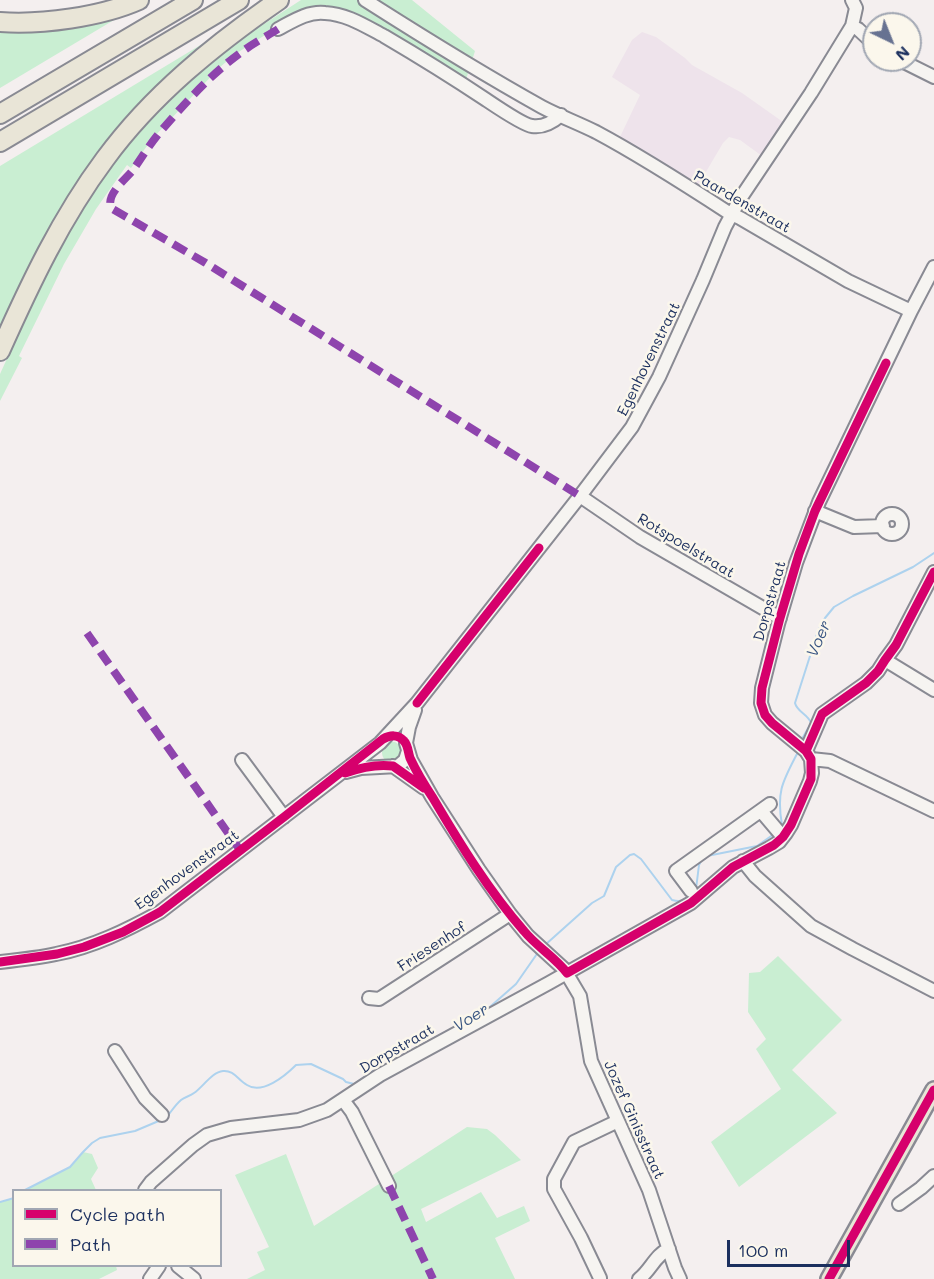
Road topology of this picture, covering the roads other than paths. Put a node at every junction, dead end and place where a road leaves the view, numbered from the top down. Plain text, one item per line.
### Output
1 (139, 0) edge
2 (193, 0) edge
3 (239, 0) edge
4 (279, 0) edge
5 (365, 0) edge
6 (852, 0) edge
7 (0, 22) edge
8 (852, 26) junction
9 (278, 29) dead end
10 (862, 33) edge
11 (0, 114) edge
12 (561, 115) junction
13 (0, 142) edge
14 (732, 215) junction
15 (934, 267) edge
16 (930, 285) edge
17 (911, 310) junction
18 (0, 351) edge
19 (580, 496) junction
20 (815, 511) junction
21 (883, 526) dead end
22 (934, 572) edge
23 (780, 618) junction
24 (885, 660) junction
25 (934, 690) edge
26 (417, 703) junction
27 (382, 741) junction
28 (407, 747) junction
29 (809, 755) junction
30 (242, 760) dead end
31 (390, 766) junction
32 (339, 775) junction
33 (432, 797) junction
34 (934, 811) edge
35 (284, 817) junction
36 (779, 833) junction
37 (743, 861) junction
38 (691, 891) dead end
39 (510, 914) junction
40 (0, 962) edge
41 (567, 973) junction
42 (934, 991) edge
43 (369, 998) dead end
44 (115, 1051) dead end
45 (934, 1090) edge
46 (342, 1100) junction
47 (162, 1115) dead end
48 (618, 1121) junction
49 (934, 1176) edge
50 (389, 1186) dead end
51 (146, 1189) edge
52 (899, 1204) dead end
53 (669, 1249) junction
54 (179, 1267) edge
55 (194, 1279) edge
56 (600, 1279) edge
57 (639, 1279) edge
58 (680, 1279) edge
59 (830, 1279) edge

1 - 7 highway
2 - 11 highway
3 - 13 highway
4 - 18 highway
5 - 12 street, Paardenstraat
6 - 8 street
8 - 10 street
8 - 14 street, Egenhovenstraat
9 - 12 street
12 - 14 street, Paardenstraat
14 - 17 street, Paardenstraat
14 - 19 street, Egenhovenstraat
15 - 16 street, Dorpstraat
16 - 17 street, Dorpstraat
17 - 20 street, Dorpstraat
19 - 23 street, Rotspoelstraat
19 - 26 street, Egenhovenstraat
20 - 21 street
20 - 23 street, Dorpstraat
22 - 24 street
23 - 29 street, Dorpstraat
24 - 25 street
24 - 29 street
26 - 27 street, Egenhovenstraat
26 - 28 street, Egenhovenstraat
27 - 28 street
27 - 31 street
27 - 32 street, Egenhovenstraat
28 - 31 street
28 - 33 street
29 - 34 street
29 - 36 street, Dorpstraat
30 - 35 street
31 - 32 street, Egenhovenstraat
31 - 33 street
32 - 35 street, Egenhovenstraat
33 - 39 street, Jozef Ginisstraat
35 - 40 street, Egenhovenstraat
36 - 37 street, Dorpstraat
36 - 38 street
37 - 41 street, Dorpstraat
37 - 42 street
39 - 41 street, Jozef Ginisstraat
39 - 43 street, Friesenhof
41 - 46 street, Dorpstraat
41 - 48 street, Jozef Ginisstraat
44 - 47 street
45 - 59 main road
46 - 50 street
46 - 51 street, Dorpstraat
48 - 53 street, Jozef Ginisstraat
48 - 56 street
49 - 52 street
53 - 57 street
53 - 58 street, Jozef Ginisstraat
54 - 55 street

